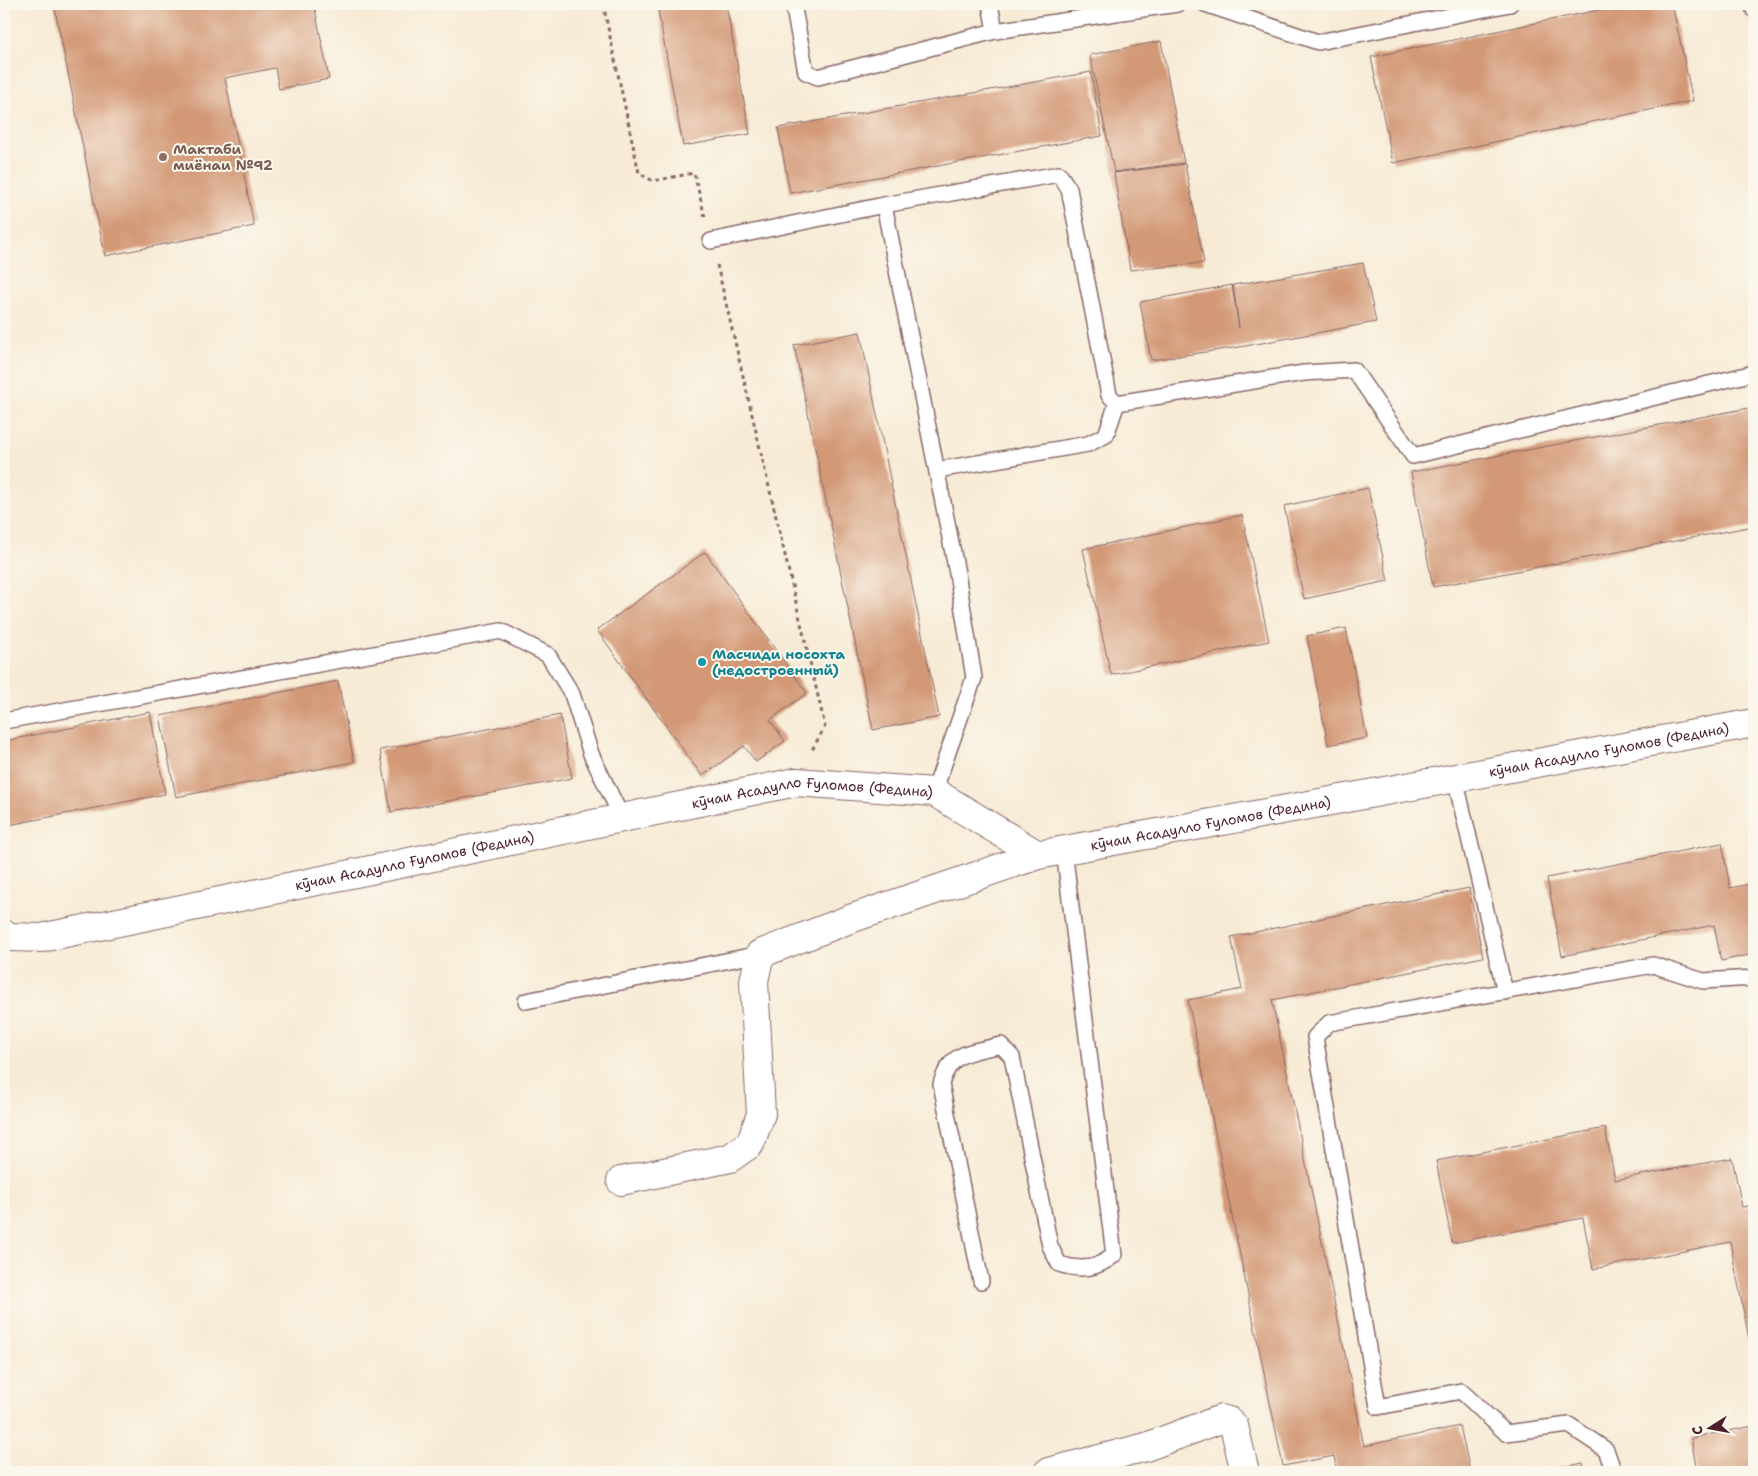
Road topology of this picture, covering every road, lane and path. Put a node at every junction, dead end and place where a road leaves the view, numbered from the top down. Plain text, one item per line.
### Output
1 (603, 4) edge
2 (793, 4) edge
3 (990, 4) edge
4 (1177, 4) edge
5 (1205, 4) edge
6 (1510, 4) edge
7 (1752, 4) edge
8 (1754, 10) edge
9 (995, 31) junction
10 (884, 205) junction
11 (711, 241) junction
12 (1754, 373) edge
13 (1117, 403) junction
14 (937, 470) junction
15 (4, 721) edge
16 (1754, 723) edge
17 (1455, 778) junction
18 (796, 782) junction
19 (934, 792) junction
20 (622, 818) junction
21 (1051, 852) junction
22 (4, 934) edge
23 (760, 954) junction
24 (1754, 978) edge
25 (1505, 992) junction
26 (526, 1001) dead end
27 (621, 1181) dead end
28 (981, 1281) dead end
29 (1048, 1472) edge
30 (1245, 1472) edge
31 (1614, 1472) edge

1 - 11 path
2 - 9 lane
3 - 9 lane
4 - 9 lane
5 - 6 lane
7 - 8 lane
10 - 11 lane
10 - 13 lane
10 - 14 lane
11 - 18 path
12 - 13 lane
13 - 14 lane
14 - 19 lane
15 - 20 lane
16 - 17 street, кӯчаи Асадулло Ғуломов (Федина)
17 - 21 street, кӯчаи Асадулло Ғуломов (Федина)
17 - 25 lane
18 - 19 street, кӯчаи Асадулло Ғуломов (Федина)
18 - 20 street, кӯчаи Асадулло Ғуломов (Федина)
19 - 21 street, кӯчаи Асадулло Ғуломов (Федина)
20 - 22 street, кӯчаи Асадулло Ғуломов (Федина)
21 - 23 street
21 - 28 lane
23 - 26 lane
23 - 27 street
24 - 25 lane
25 - 31 lane
29 - 30 street

